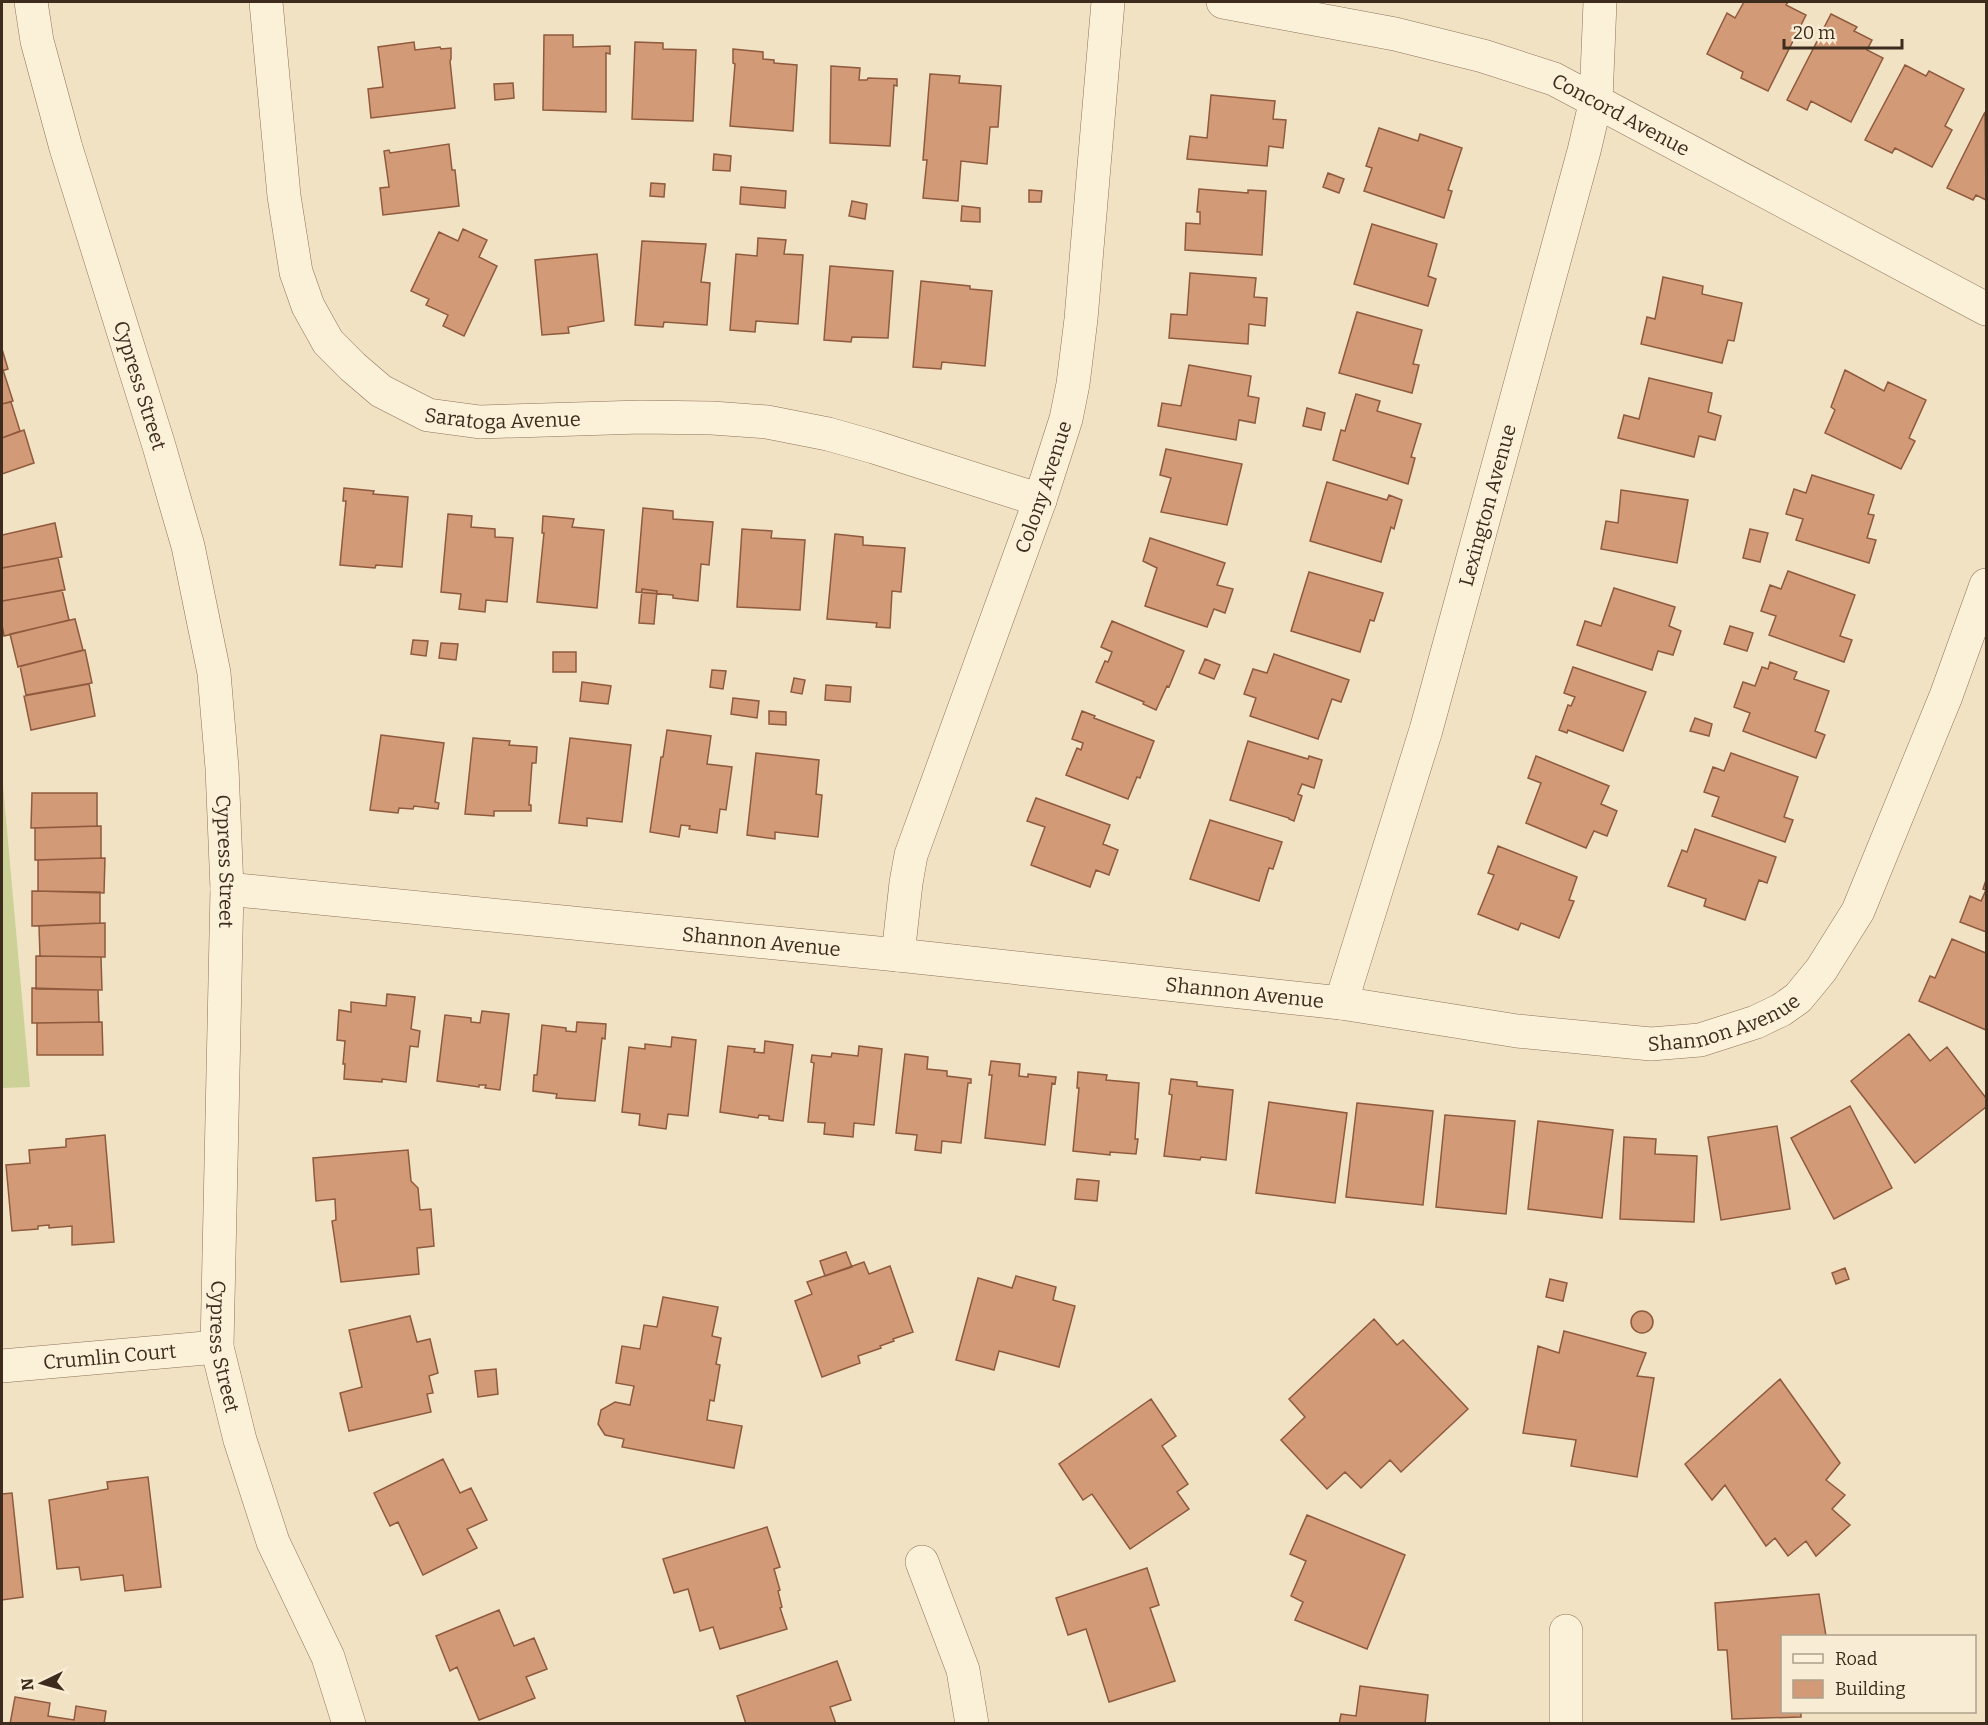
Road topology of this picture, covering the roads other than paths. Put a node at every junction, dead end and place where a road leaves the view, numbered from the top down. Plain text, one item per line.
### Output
1 (31, 2) edge
2 (266, 2) edge
3 (1108, 2) edge
4 (1223, 2) edge
5 (1600, 2) edge
6 (1596, 100) junction
7 (1986, 309) edge
8 (1040, 500) junction
9 (1986, 585) edge
10 (227, 889) junction
11 (898, 955) junction
12 (1341, 1003) junction
13 (217, 1347) junction
14 (2, 1366) edge
15 (922, 1562) dead end
16 (1566, 1631) dead end
17 (350, 1724) edge
18 (972, 1724) edge
19 (1566, 1724) edge

1 - 10 street, Cypress Street
2 - 8 street, Saratoga Avenue
3 - 8 street, Colony Avenue
4 - 6 street, Concord Avenue
5 - 6 street, Lexington Avenue
6 - 7 street, Concord Avenue
6 - 12 street, Lexington Avenue
8 - 11 street, Colony Avenue
9 - 12 street, Shannon Avenue
10 - 11 street, Shannon Avenue
10 - 13 street, Cypress Street
11 - 12 street, Shannon Avenue
13 - 14 street, Crumlin Court
13 - 17 street, Cypress Street
15 - 18 street
16 - 19 street

